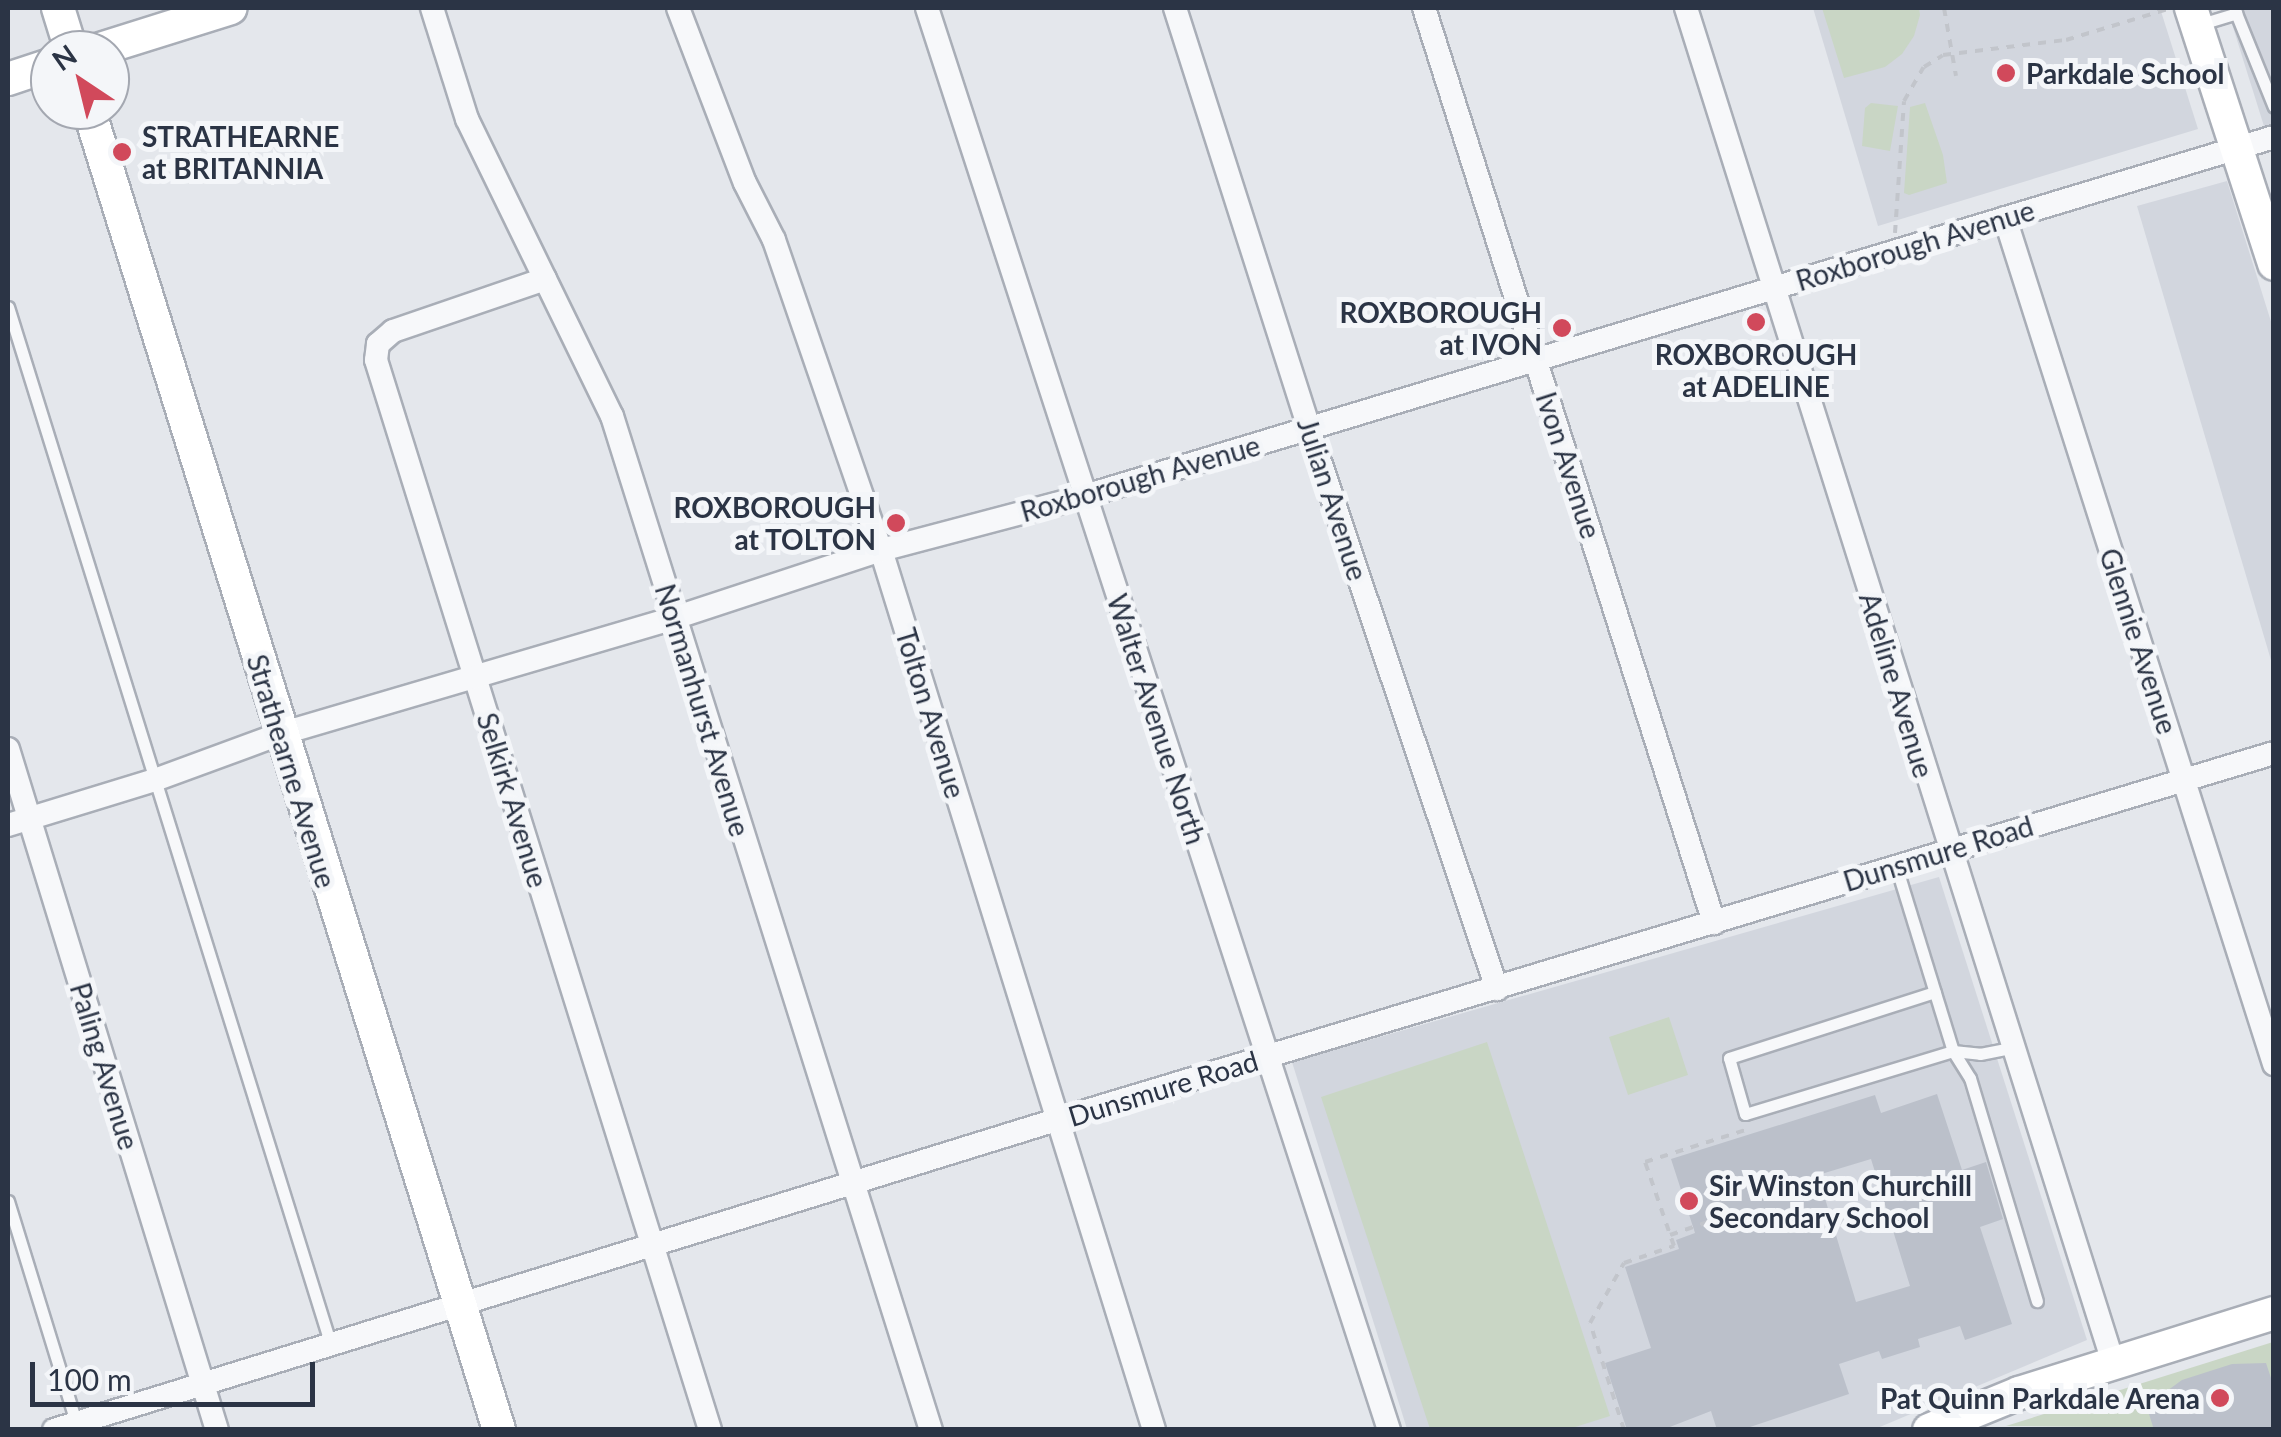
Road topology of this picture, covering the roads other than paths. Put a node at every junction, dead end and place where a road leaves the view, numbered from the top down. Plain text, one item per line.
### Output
1 (231, 8) edge
2 (432, 8) edge
3 (678, 8) edge
4 (927, 8) edge
5 (1176, 8) edge
6 (1424, 8) edge
7 (1686, 8) edge
8 (2235, 10) edge
9 (2187, 13) edge
10 (179, 15) edge
11 (130, 36) edge
12 (2274, 107) edge
13 (95, 130) edge
14 (2274, 137) edge
15 (2238, 149) junction
16 (2004, 218) junction
17 (2274, 264) edge
18 (546, 278) junction
19 (1774, 288) junction
20 (8, 307) edge
21 (1536, 360) junction
22 (1309, 429) junction
23 (1085, 496) junction
24 (881, 550) junction
25 (674, 618) junction
26 (475, 677) junction
27 (280, 734) junction
28 (8, 749) edge
29 (2274, 753) edge
30 (2183, 780) junction
31 (152, 781) junction
32 (18, 821) edge
33 (1948, 849) junction
34 (1896, 866) junction
35 (1714, 922) junction
36 (1496, 989) junction
37 (1935, 992) junction
38 (2012, 1048) junction
39 (1953, 1050) junction
40 (1266, 1056) junction
41 (2274, 1064) edge
42 (1056, 1120) junction
43 (852, 1182) junction
44 (8, 1202) edge
45 (652, 1243) junction
46 (2038, 1301) dead end
47 (459, 1302) junction
48 (2274, 1313) edge
49 (330, 1342) junction
50 (2113, 1362) junction
51 (202, 1382) junction
52 (65, 1426) edge
53 (218, 1430) edge
54 (499, 1430) edge
55 (710, 1430) edge
56 (930, 1430) edge
57 (1154, 1430) edge
58 (1390, 1430) edge
59 (1929, 1430) edge

1 - 10 street
2 - 18 street, Normanhurst Avenue
3 - 24 street, Tolton Avenue
4 - 23 street, Walter Avenue North
5 - 22 street, Julian Avenue
6 - 21 street, Ivon Avenue
7 - 19 street, Adeline Avenue
8 - 9 lane
8 - 12 lane
9 - 15 street
10 - 11 street
13 - 27 street, Strathearne Avenue
14 - 15 street, Roxborough Avenue
15 - 16 street, Roxborough Avenue
15 - 17 street
16 - 19 street, Roxborough Avenue
16 - 30 street, Glennie Avenue
18 - 25 street, Normanhurst Avenue
18 - 26 street, Selkirk Avenue
19 - 21 street, Roxborough Avenue
19 - 33 street, Adeline Avenue
20 - 31 lane
21 - 22 street, Roxborough Avenue
21 - 35 street, Ivon Avenue
22 - 23 street, Roxborough Avenue
22 - 36 street, Julian Avenue
23 - 24 street, Roxborough Avenue
23 - 40 street, Walter Avenue North
24 - 25 street, Roxborough Avenue
24 - 42 street, Tolton Avenue
25 - 26 street, Roxborough Avenue
25 - 43 street, Normanhurst Avenue
26 - 27 street, Roxborough Avenue
26 - 45 street, Selkirk Avenue
27 - 31 street, Roxborough Avenue
27 - 47 street, Strathearne Avenue
28 - 32 street, Paling Avenue
29 - 30 street, Dunsmure Road
30 - 33 street, Dunsmure Road
30 - 41 street, Glennie Avenue
31 - 32 street, Roxborough Avenue
31 - 49 lane
32 - 51 street, Paling Avenue
33 - 34 street, Dunsmure Road
33 - 38 street, Adeline Avenue
34 - 35 street, Dunsmure Road
34 - 37 lane
35 - 36 street, Dunsmure Road
36 - 40 street, Dunsmure Road
37 - 39 lane
37 - 39 lane
38 - 39 lane
38 - 50 street, Adeline Avenue
39 - 46 lane
40 - 42 street, Dunsmure Road
40 - 58 street, Walter Avenue North
42 - 43 street, Dunsmure Road
42 - 57 street, Tolton Avenue
43 - 45 street, Dunsmure Road
43 - 56 street, Normanhurst Avenue
44 - 52 lane
45 - 47 street, Dunsmure Road
45 - 55 street, Selkirk Avenue
47 - 49 street, Dunsmure Road
47 - 54 street, Strathearne Avenue
48 - 50 street
49 - 51 street, Dunsmure Road
50 - 59 street
51 - 52 street, Dunsmure Road
51 - 53 street, Paling Avenue

